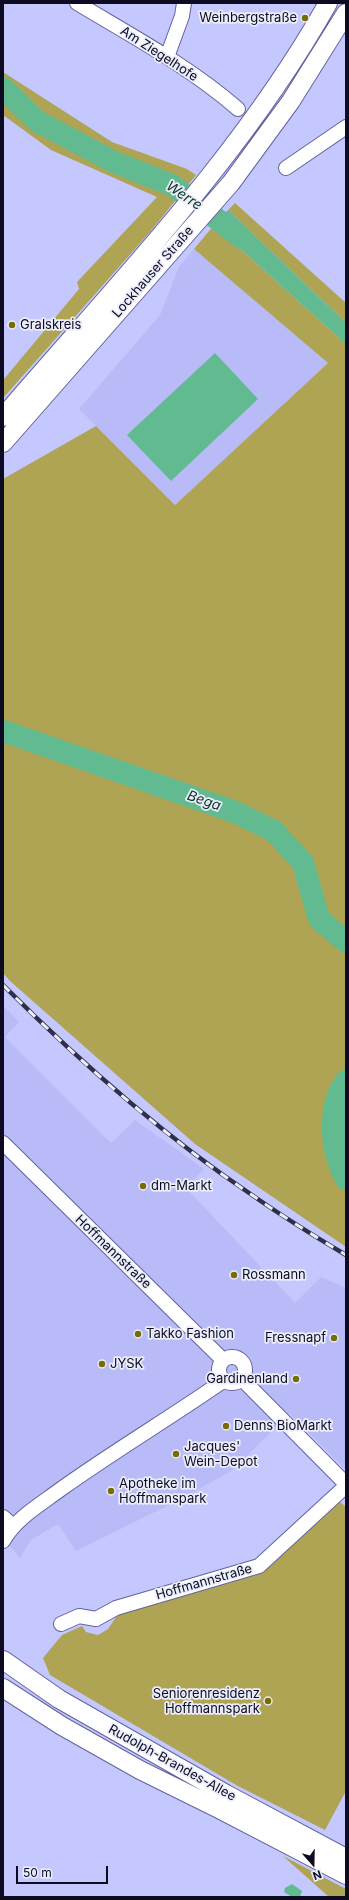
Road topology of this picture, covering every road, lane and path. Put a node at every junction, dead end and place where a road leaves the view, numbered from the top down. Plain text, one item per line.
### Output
1 (77, 3) edge
2 (184, 3) edge
3 (328, 3) edge
4 (346, 13) edge
5 (167, 57) junction
6 (238, 109) dead end
7 (346, 127) edge
8 (286, 168) dead end
9 (22, 408) junction
10 (3, 417) edge
11 (5, 441) edge
12 (3, 1143) edge
13 (223, 1360) junction
14 (242, 1379) junction
15 (223, 1381) junction
16 (346, 1485) edge
17 (3, 1516) edge
18 (13, 1526) junction
19 (3, 1541) edge
20 (61, 1624) dead end
21 (3, 1660) edge
22 (3, 1688) edge
23 (346, 1858) edge
24 (346, 1875) edge

1 - 5 street, Am Ziegelhofe
2 - 5 street
3 - 9 main road, Lockhauser Straße
4 - 9 main road, Lockhauser Straße
5 - 6 street, Am Ziegelhofe
7 - 8 street
9 - 10 main road, Lockhauser Straße
9 - 11 main road, Lockhauser Straße
12 - 13 street, Hoffmannstraße
13 - 14 street
13 - 15 street
14 - 15 street
14 - 16 street, Hoffmannstraße
15 - 18 street
16 - 20 street, Hoffmannstraße
17 - 18 street
18 - 19 street
21 - 23 main road, Rudolph-Brandes-Allee
22 - 24 main road, Rudolph-Brandes-Allee

